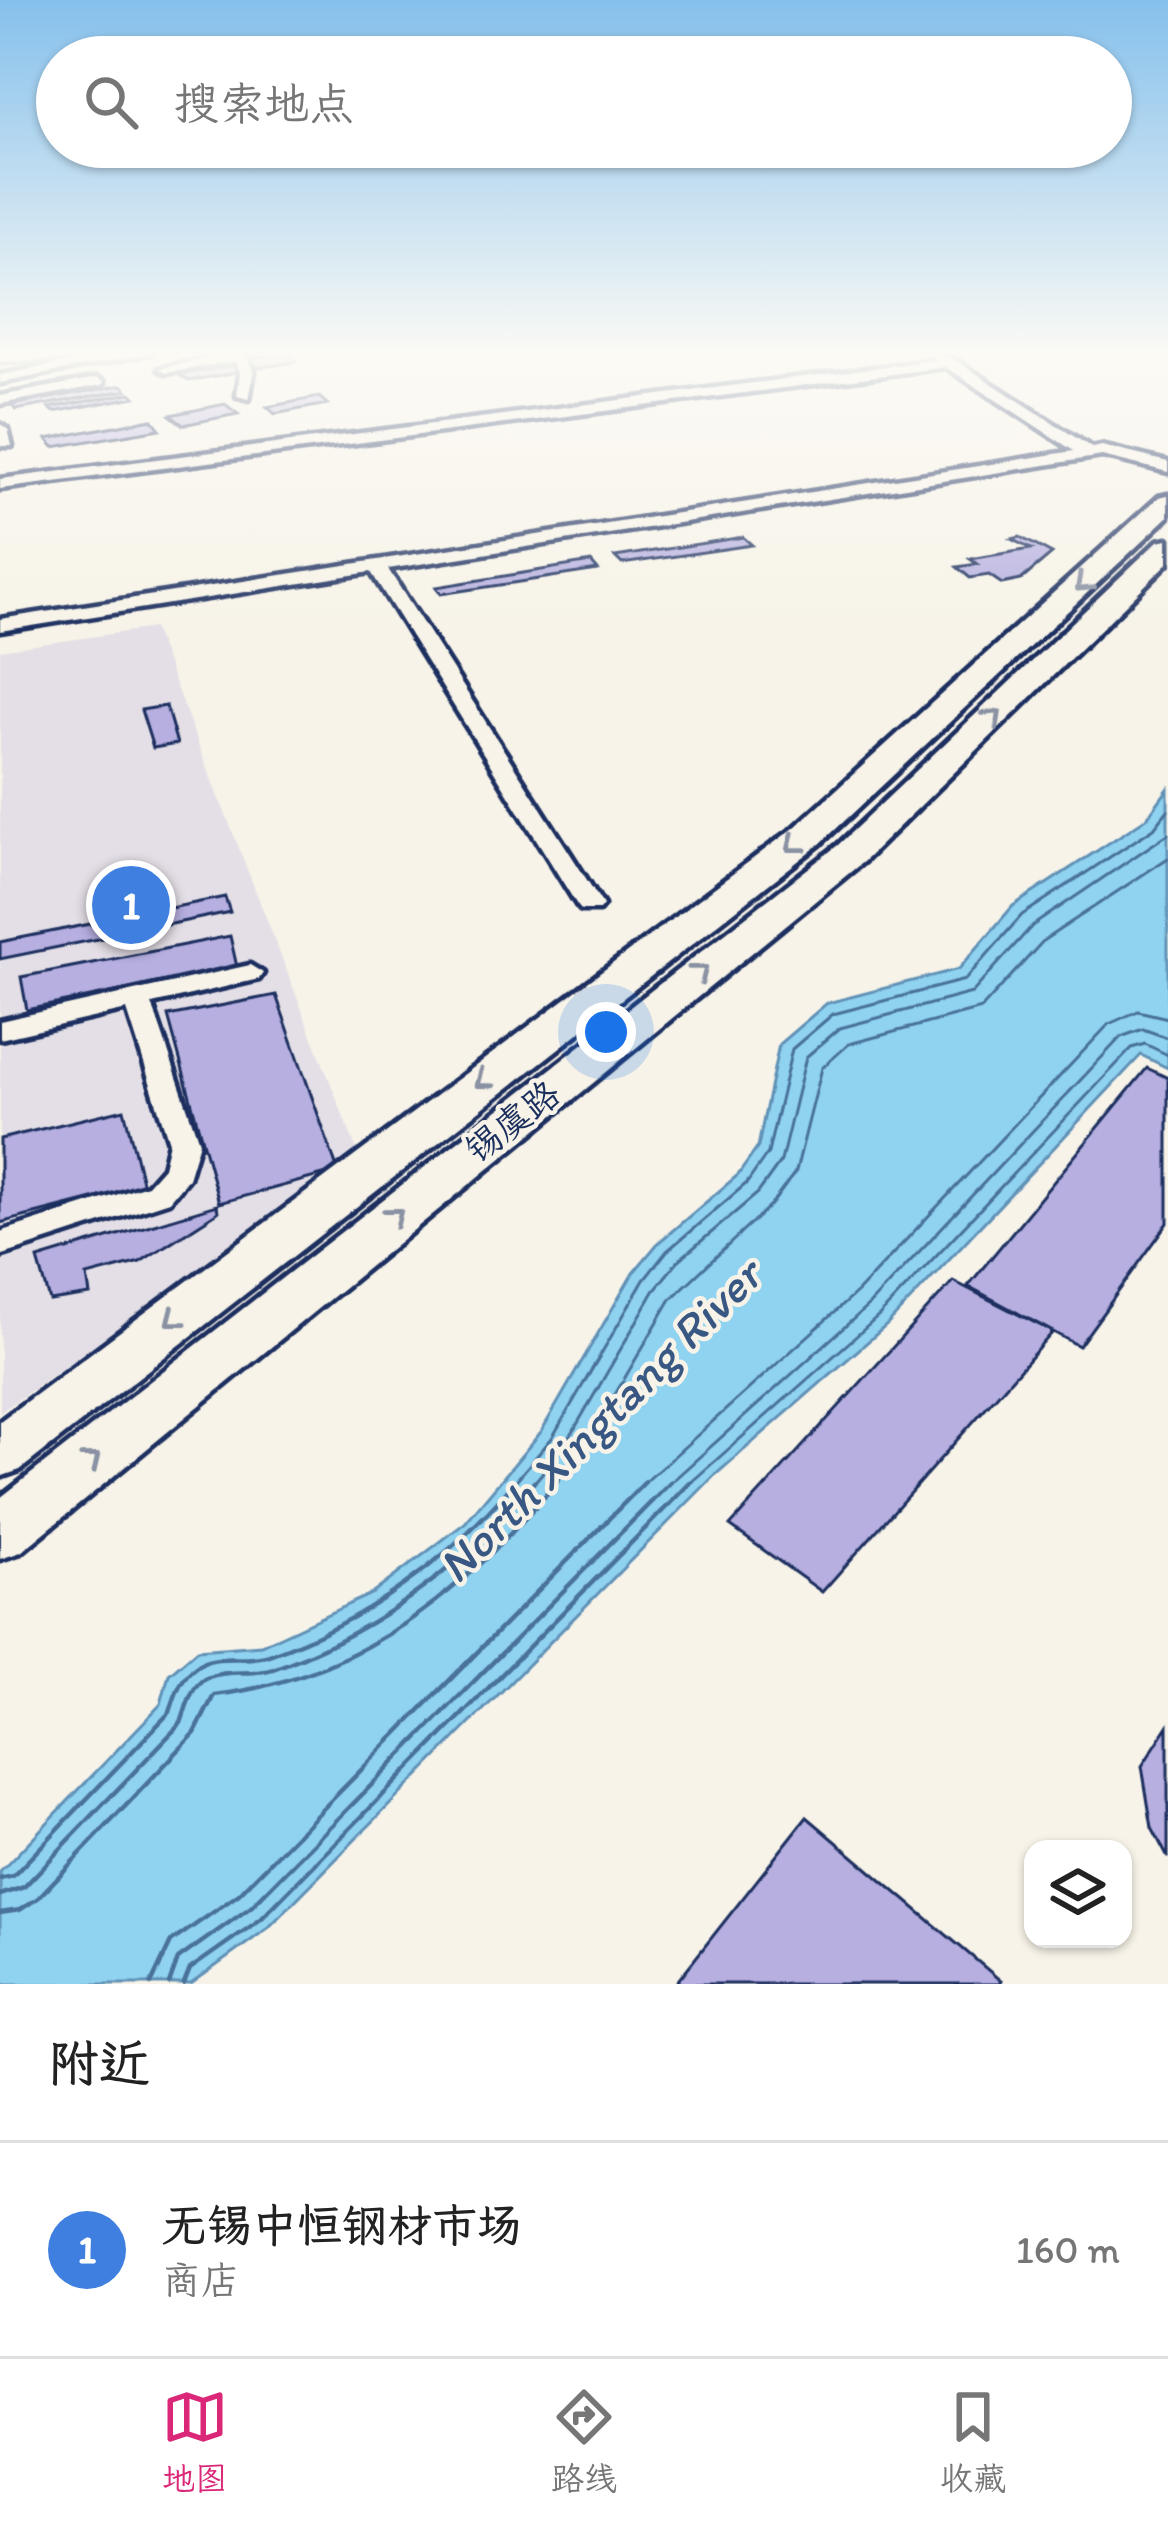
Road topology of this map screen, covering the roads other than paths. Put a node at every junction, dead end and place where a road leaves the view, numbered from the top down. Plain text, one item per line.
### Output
1 (290, 446) edge
2 (1078, 446) edge
3 (1089, 453) junction
4 (1168, 467) edge
5 (0, 484) edge
6 (1168, 503) edge
7 (1168, 547) edge
8 (377, 566) junction
9 (0, 626) edge
10 (590, 905) dead end
11 (250, 973) dead end
12 (137, 999) junction
13 (0, 1030) edge
14 (0, 1244) edge
15 (0, 1453) edge
16 (0, 1533) edge

1 - 5 street
2 - 3 street
3 - 4 street
3 - 8 street
6 -> 15 main road, 锡虞路
16 -> 7 main road, 锡虞路
8 - 9 street
8 - 10 street
11 - 12 street
12 - 13 street
12 - 14 street

